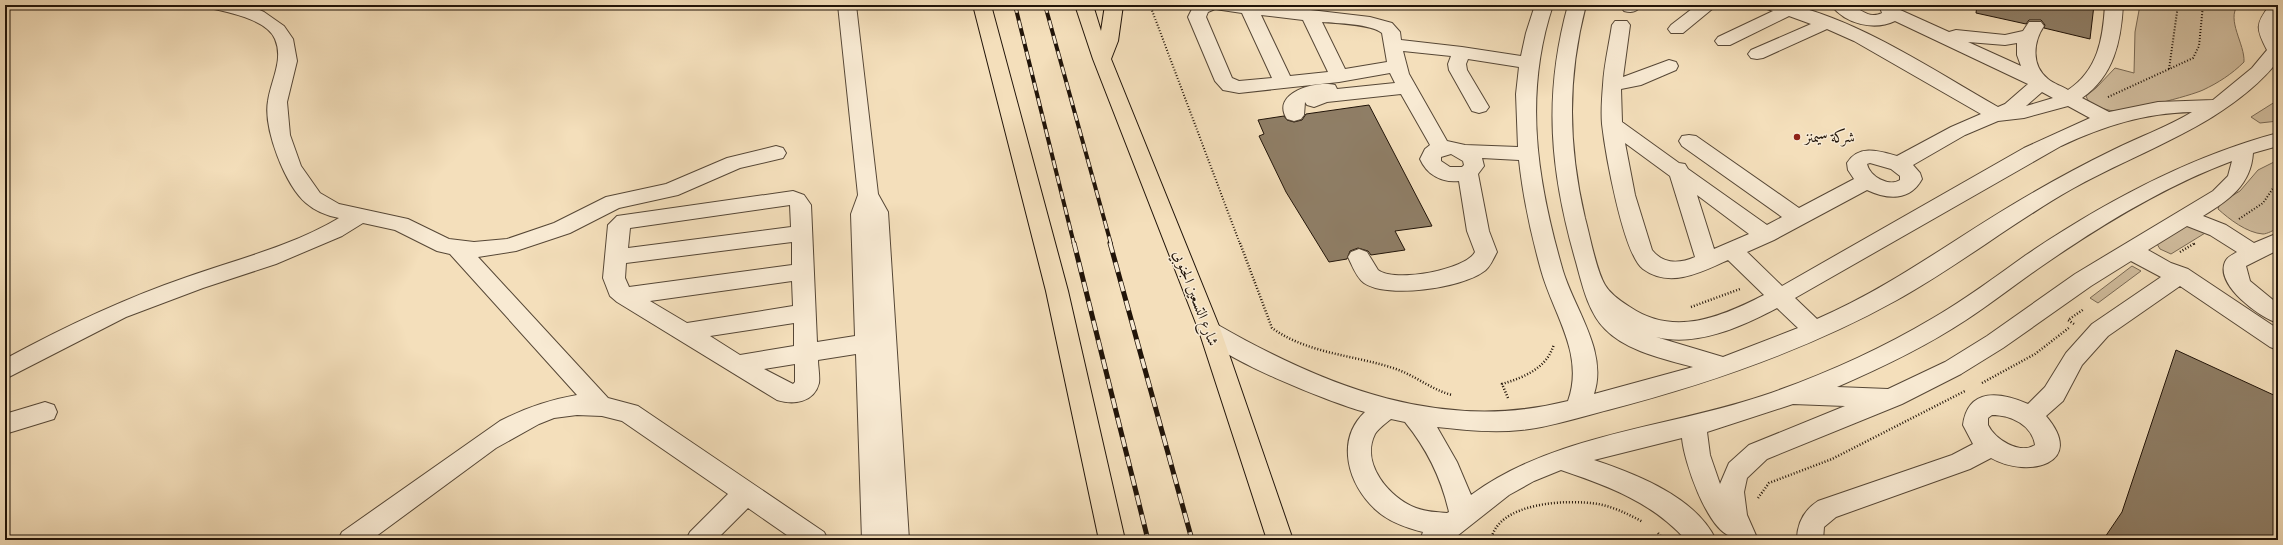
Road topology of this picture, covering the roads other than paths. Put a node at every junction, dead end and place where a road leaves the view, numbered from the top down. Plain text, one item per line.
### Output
1 (220, 5) edge
2 (847, 5) edge
3 (982, 5) edge
4 (1084, 5) edge
5 (1114, 5) edge
6 (1210, 5) edge
7 (1220, 5) edge
8 (1544, 5) edge
9 (1577, 5) edge
10 (1708, 5) edge
11 (1840, 5) edge
12 (2114, 5) edge
13 (2278, 6) edge
14 (1780, 8) edge
15 (1249, 9) junction
16 (1886, 12) edge
17 (1310, 16) junction
18 (1827, 23) junction
19 (1622, 25) dead end
20 (1677, 29) dead end
21 (1930, 30) junction
22 (1724, 41) dead end
23 (1394, 45) junction
24 (1462, 52) junction
25 (2277, 52) edge
26 (1757, 54) dead end
27 (1102, 60) junction
28 (1530, 63) junction
29 (1669, 66) dead end
30 (1339, 76) junction
31 (1402, 78) junction
32 (1284, 82) junction
33 (1612, 85) junction
34 (2036, 88) junction
35 (2062, 101) junction
36 (2217, 106) junction
37 (1478, 107) dead end
38 (1301, 114) dead end
39 (1998, 115) junction
40 (2096, 118) junction
41 (1612, 124) junction
42 (2278, 139) edge
43 (1689, 141) dead end
44 (1441, 148) junction
45 (2244, 148) junction
46 (776, 153) dead end
47 (1529, 160) junction
48 (1468, 164) junction
49 (1678, 169) junction
50 (2196, 212) junction
51 (361, 215) junction
52 (1798, 218) junction
53 (802, 233) junction
54 (1766, 235) junction
55 (2266, 246) edge
56 (2135, 247) junction
57 (458, 249) junction
58 (1732, 251) junction
59 (1367, 256) dead end
60 (616, 257) junction
61 (1707, 261) junction
62 (804, 271) junction
63 (2180, 275) junction
64 (1596, 290) junction
65 (625, 296) junction
66 (1781, 298) junction
67 (805, 313) junction
68 (2278, 315) edge
69 (1210, 331) junction
70 (1815, 331) junction
71 (684, 332) junction
72 (2278, 341) edge
73 (876, 342) junction
74 (806, 353) junction
75 (738, 364) junction
76 (1723, 366) junction
77 (5, 370) edge
78 (1789, 396) junction
79 (1894, 397) junction
80 (600, 405) junction
81 (1577, 408) junction
82 (1385, 410) junction
83 (45, 412) dead end
84 (1413, 414) junction
85 (2030, 416) junction
86 (5, 424) edge
87 (1694, 426) junction
88 (1991, 446) junction
89 (1561, 460) junction
90 (746, 493) junction
91 (1450, 527) edge
92 (351, 540) edge
93 (699, 540) edge
94 (815, 540) edge
95 (875, 540) edge
96 (896, 540) edge
97 (1112, 540) edge
98 (1280, 540) edge
99 (1703, 540) edge
100 (1745, 540) edge
101 (1810, 540) edge

1 - 51 street
2 - 73 street
3 - 97 highway
4 - 27 highway, شارع التسعين الجنوبي
5 - 27 highway
6 - 32 street
7 - 15 street
8 - 28 street
9 - 64 street
10 - 20 street
11 - 16 street
12 - 35 street
13 - 25 street
14 - 18 street
14 - 22 street
15 - 17 street
15 - 32 street
16 - 21 street
16 - 34 street
17 - 23 street
17 - 30 street
18 - 26 street
18 - 39 street
19 - 33 street
21 - 34 street
21 - 34 street
23 - 24 street
23 - 31 street
24 - 28 street
24 - 37 street
25 - 36 street
27 - 69 highway, شارع التسعين الجنوبي
28 - 47 street
29 - 33 street
30 - 31 street
30 - 32 street
31 - 38 street
31 - 44 street
33 - 41 street
34 - 35 street
34 - 39 street
35 - 39 street
35 - 40 street
36 - 40 street
36 - 70 street
39 - 52 street
40 - 66 street
41 - 49 street
41 - 61 street
42 - 45 street
43 - 52 street
44 - 48 street
44 - 48 street
45 - 50 street
45 - 78 street
46 - 57 street
47 - 48 street
47 - 81 street
48 - 59 street
49 - 54 street
49 - 61 street
50 - 55 street
50 - 56 street
51 - 57 street
51 - 77 street
52 - 54 street
53 - 60 street
53 - 60 street
53 - 62 street
54 - 58 street
55 - 68 street
56 - 63 street
56 - 79 street
57 - 80 street
58 - 61 street
58 - 66 street
60 - 65 street
62 - 65 street
62 - 67 street
63 - 72 street
63 - 85 street
64 - 66 street
64 - 76 street
65 - 71 street
66 - 70 street
67 - 71 street
67 - 74 street
69 - 82 street
69 - 98 highway, شارع التسعين الجنوبي
70 - 76 street
71 - 75 street
73 - 74 street
73 - 95 street
73 - 96 street
74 - 75 street
74 - 75 street
76 - 81 street
78 - 79 street
78 - 87 street
79 - 100 street
80 - 90 street
80 - 92 street
81 - 84 street
82 - 84 street
82 - 91 street
83 - 86 street
84 - 91 street
85 - 88 street
85 - 88 street
87 - 89 street
87 - 100 street
88 - 101 street
89 - 91 street
89 - 99 street
90 - 93 street
90 - 94 street

